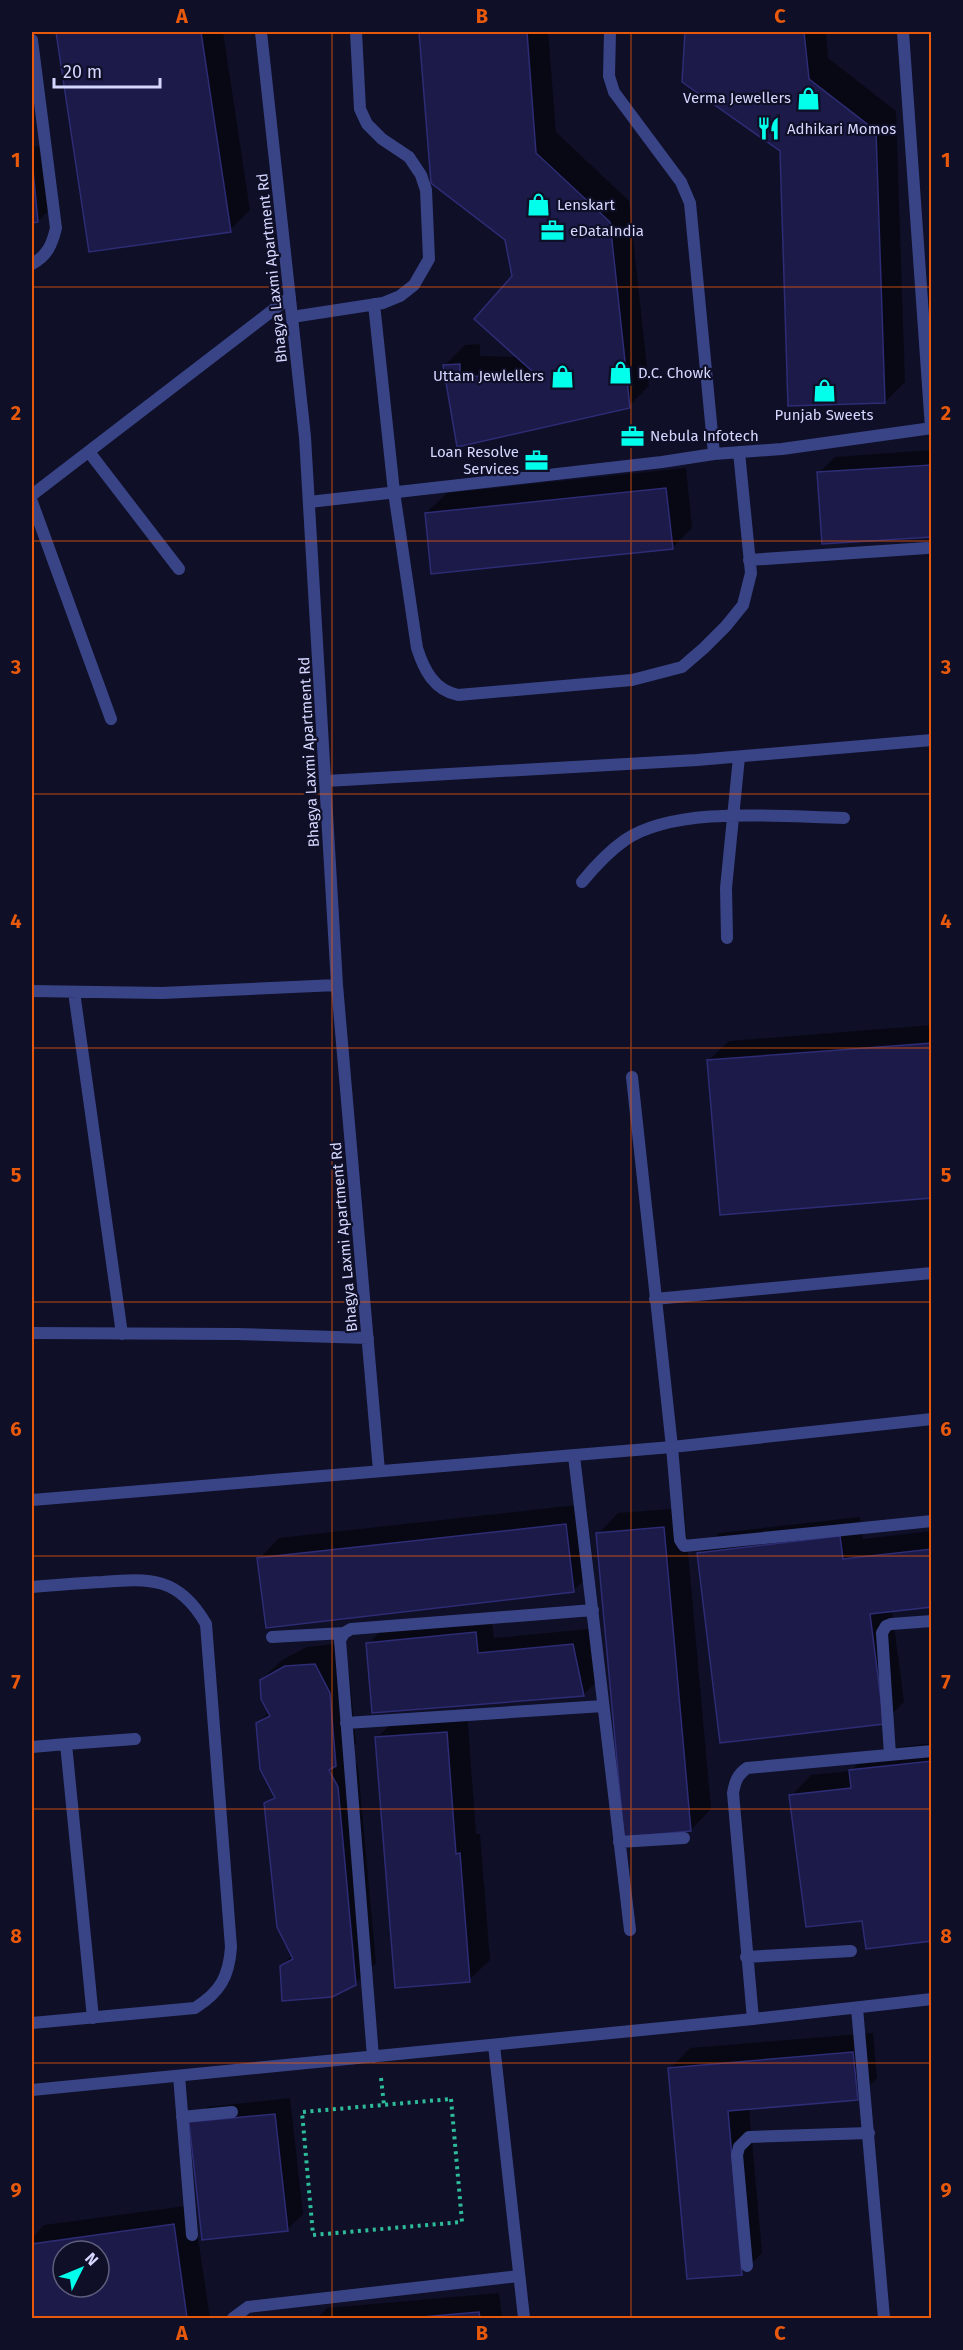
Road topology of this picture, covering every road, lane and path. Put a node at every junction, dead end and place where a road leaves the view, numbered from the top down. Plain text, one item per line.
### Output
1 (261, 32) edge
2 (356, 32) edge
3 (610, 32) edge
4 (903, 32) edge
5 (32, 45) edge
6 (32, 264) edge
7 (290, 297) junction
8 (374, 304) junction
9 (292, 317) junction
10 (931, 428) edge
11 (89, 452) junction
12 (739, 452) junction
13 (714, 454) junction
14 (394, 492) junction
15 (32, 495) edge
16 (32, 502) edge
17 (309, 502) junction
18 (927, 548) dead end
19 (749, 560) junction
20 (178, 569) dead end
21 (111, 719) dead end
22 (932, 740) edge
23 (739, 757) junction
24 (326, 781) junction
25 (734, 816) junction
26 (844, 818) dead end
27 (582, 882) dead end
28 (727, 938) dead end
29 (337, 985) junction
30 (32, 992) edge
31 (74, 992) junction
32 (632, 1077) dead end
33 (932, 1273) edge
34 (655, 1299) junction
35 (32, 1333) edge
36 (122, 1334) junction
37 (368, 1338) junction
38 (932, 1419) edge
39 (672, 1447) junction
40 (574, 1456) junction
41 (380, 1471) junction
42 (32, 1500) edge
43 (932, 1521) edge
44 (32, 1587) edge
45 (592, 1610) junction
46 (932, 1621) edge
47 (344, 1633) junction
48 (272, 1636) dead end
49 (603, 1706) junction
50 (346, 1723) junction
51 (135, 1739) dead end
52 (66, 1744) junction
53 (32, 1747) edge
54 (932, 1751) edge
55 (890, 1755) junction
56 (684, 1838) dead end
57 (619, 1842) junction
58 (630, 1930) dead end
59 (851, 1951) dead end
60 (746, 1957) junction
61 (932, 1999) edge
62 (857, 2008) junction
63 (93, 2018) junction
64 (753, 2019) junction
65 (32, 2023) edge
66 (494, 2045) junction
67 (373, 2057) junction
68 (179, 2076) junction
69 (32, 2090) edge
70 (384, 2105) joint
71 (232, 2112) dead end
72 (182, 2117) junction
73 (869, 2133) junction
74 (192, 2235) dead end
75 (747, 2266) dead end
76 (519, 2276) junction
77 (233, 2319) edge
78 (524, 2319) edge
79 (884, 2319) edge

1 - 7 street, Bhagya Laxmi Apartment Rd
2 - 8 street
3 - 13 street
4 - 10 street
5 - 6 street
7 - 9 street, Bhagya Laxmi Apartment Rd
7 - 11 street
8 - 9 street
8 - 14 street
9 - 17 street, Bhagya Laxmi Apartment Rd
10 - 12 street
11 - 15 street
11 - 20 street
12 - 13 street
12 - 19 street
13 - 14 street
14 - 17 street
14 - 19 street
16 - 21 street
17 - 24 street, Bhagya Laxmi Apartment Rd
18 - 19 street
22 - 23 street
23 - 24 street
23 - 25 street
24 - 29 street, Bhagya Laxmi Apartment Rd
25 - 26 street
25 - 27 street
25 - 28 street
29 - 31 street
29 - 37 street, Bhagya Laxmi Apartment Rd
30 - 31 street
31 - 36 street
32 - 34 street
33 - 34 street
34 - 39 street
35 - 36 street
36 - 37 street
37 - 41 street, Bhagya Laxmi Apartment Rd
38 - 39 street
39 - 40 street
39 - 43 street
40 - 41 street
40 - 45 street
41 - 42 street
44 - 63 street
45 - 47 street
45 - 49 street
46 - 55 street
47 - 48 street
47 - 50 street
49 - 50 street
49 - 57 street
50 - 67 street
51 - 52 street
52 - 53 street
52 - 63 street
54 - 55 street
55 - 60 street
56 - 57 street
57 - 58 street
59 - 60 street
60 - 64 street
61 - 62 street
62 - 64 street
62 - 73 street
63 - 65 street
64 - 66 street
66 - 67 street
66 - 76 street
67 - 68 street
68 - 69 street
68 - 72 street
70 - 70 path
71 - 72 street
72 - 74 street
73 - 75 street
73 - 79 street
76 - 77 street
76 - 78 street

